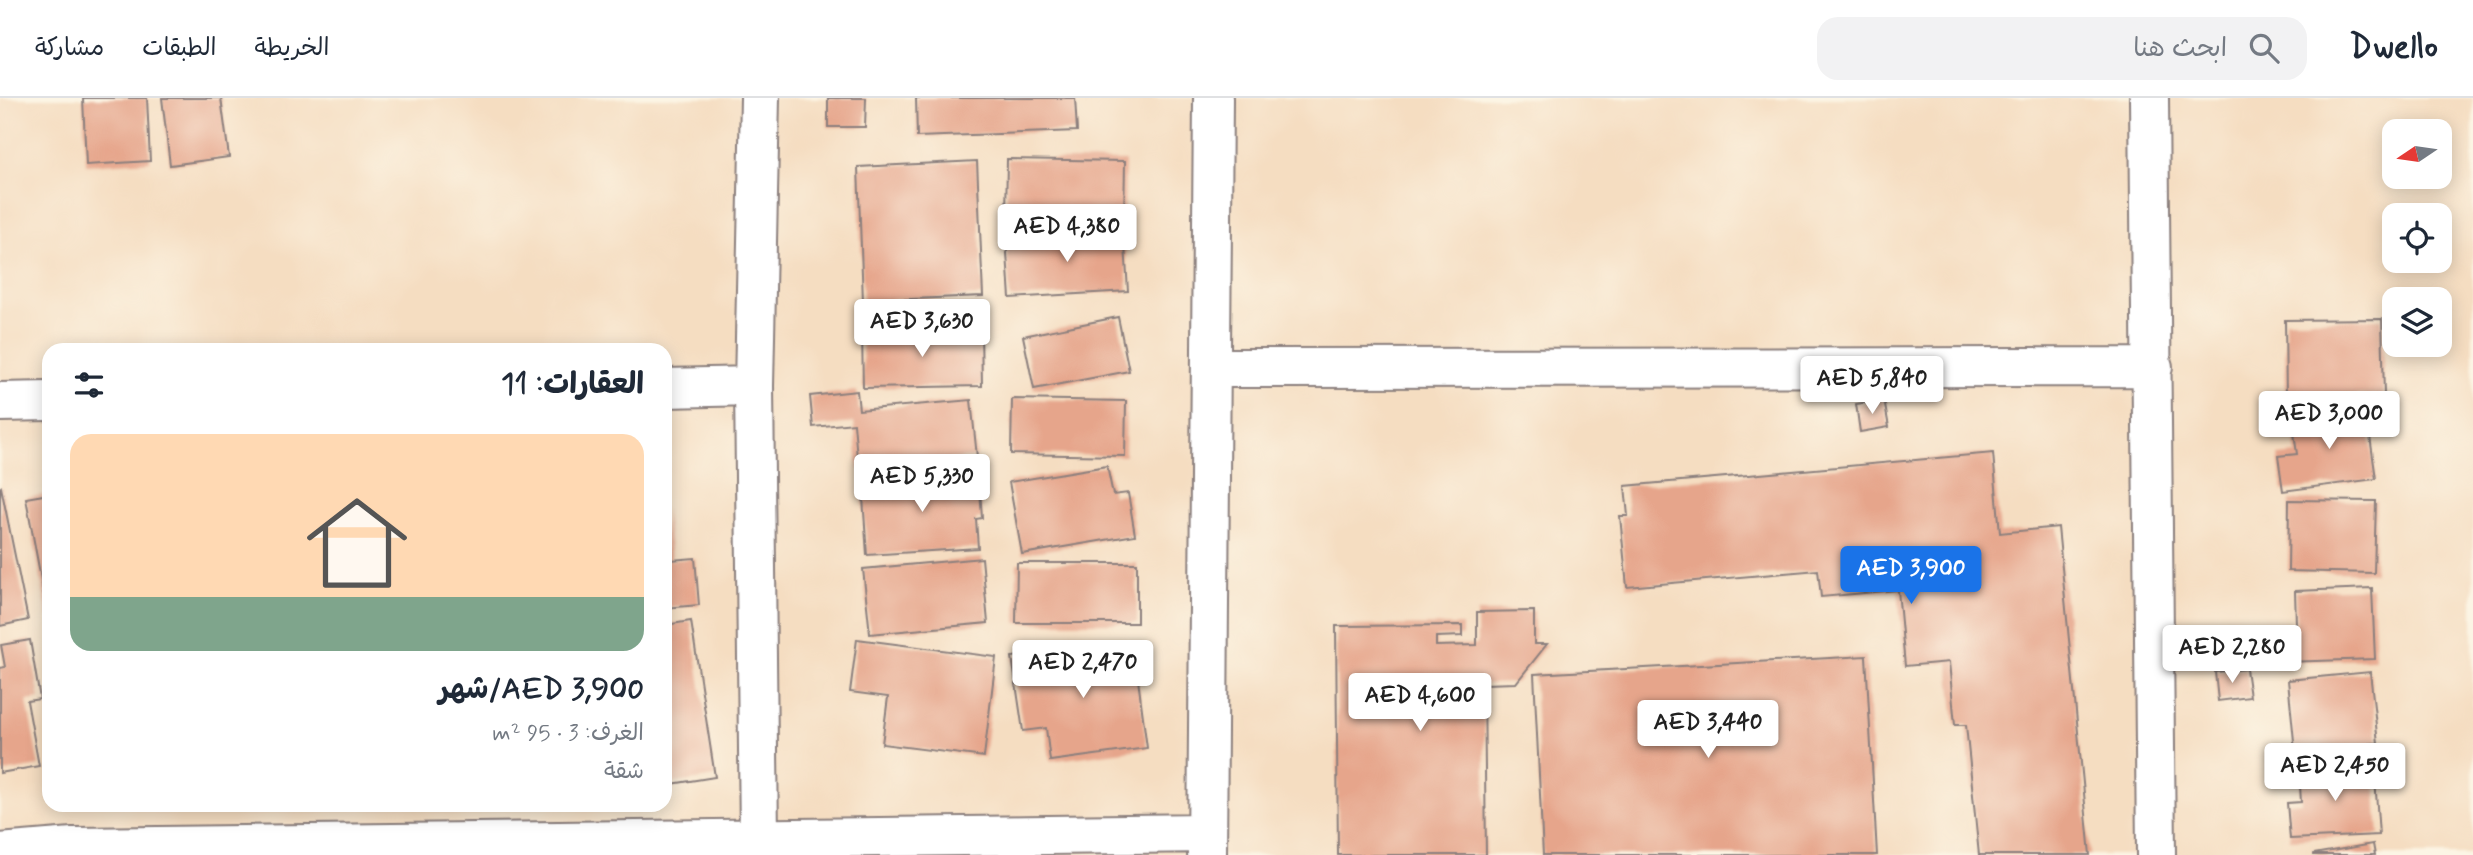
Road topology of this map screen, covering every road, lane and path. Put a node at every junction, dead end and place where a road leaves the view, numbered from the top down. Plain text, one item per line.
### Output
1 (760, 98) edge
2 (1213, 98) edge
3 (2150, 98) edge
4 (2153, 367) junction
5 (1212, 368) junction
6 (754, 386) junction
7 (672, 388) edge
8 (42, 401) edge
9 (0, 402) edge
10 (759, 838) junction
11 (1207, 844) edge
12 (803, 846) edge
13 (193, 851) edge
14 (0, 853) edge
15 (2156, 855) edge

1 - 6 street
2 - 5 street
3 - 4 street
4 - 5 street
4 - 15 street
5 - 11 street
6 - 7 street
6 - 10 street
8 - 9 street
10 - 12 street
10 - 13 street
11 - 12 street
13 - 14 street

